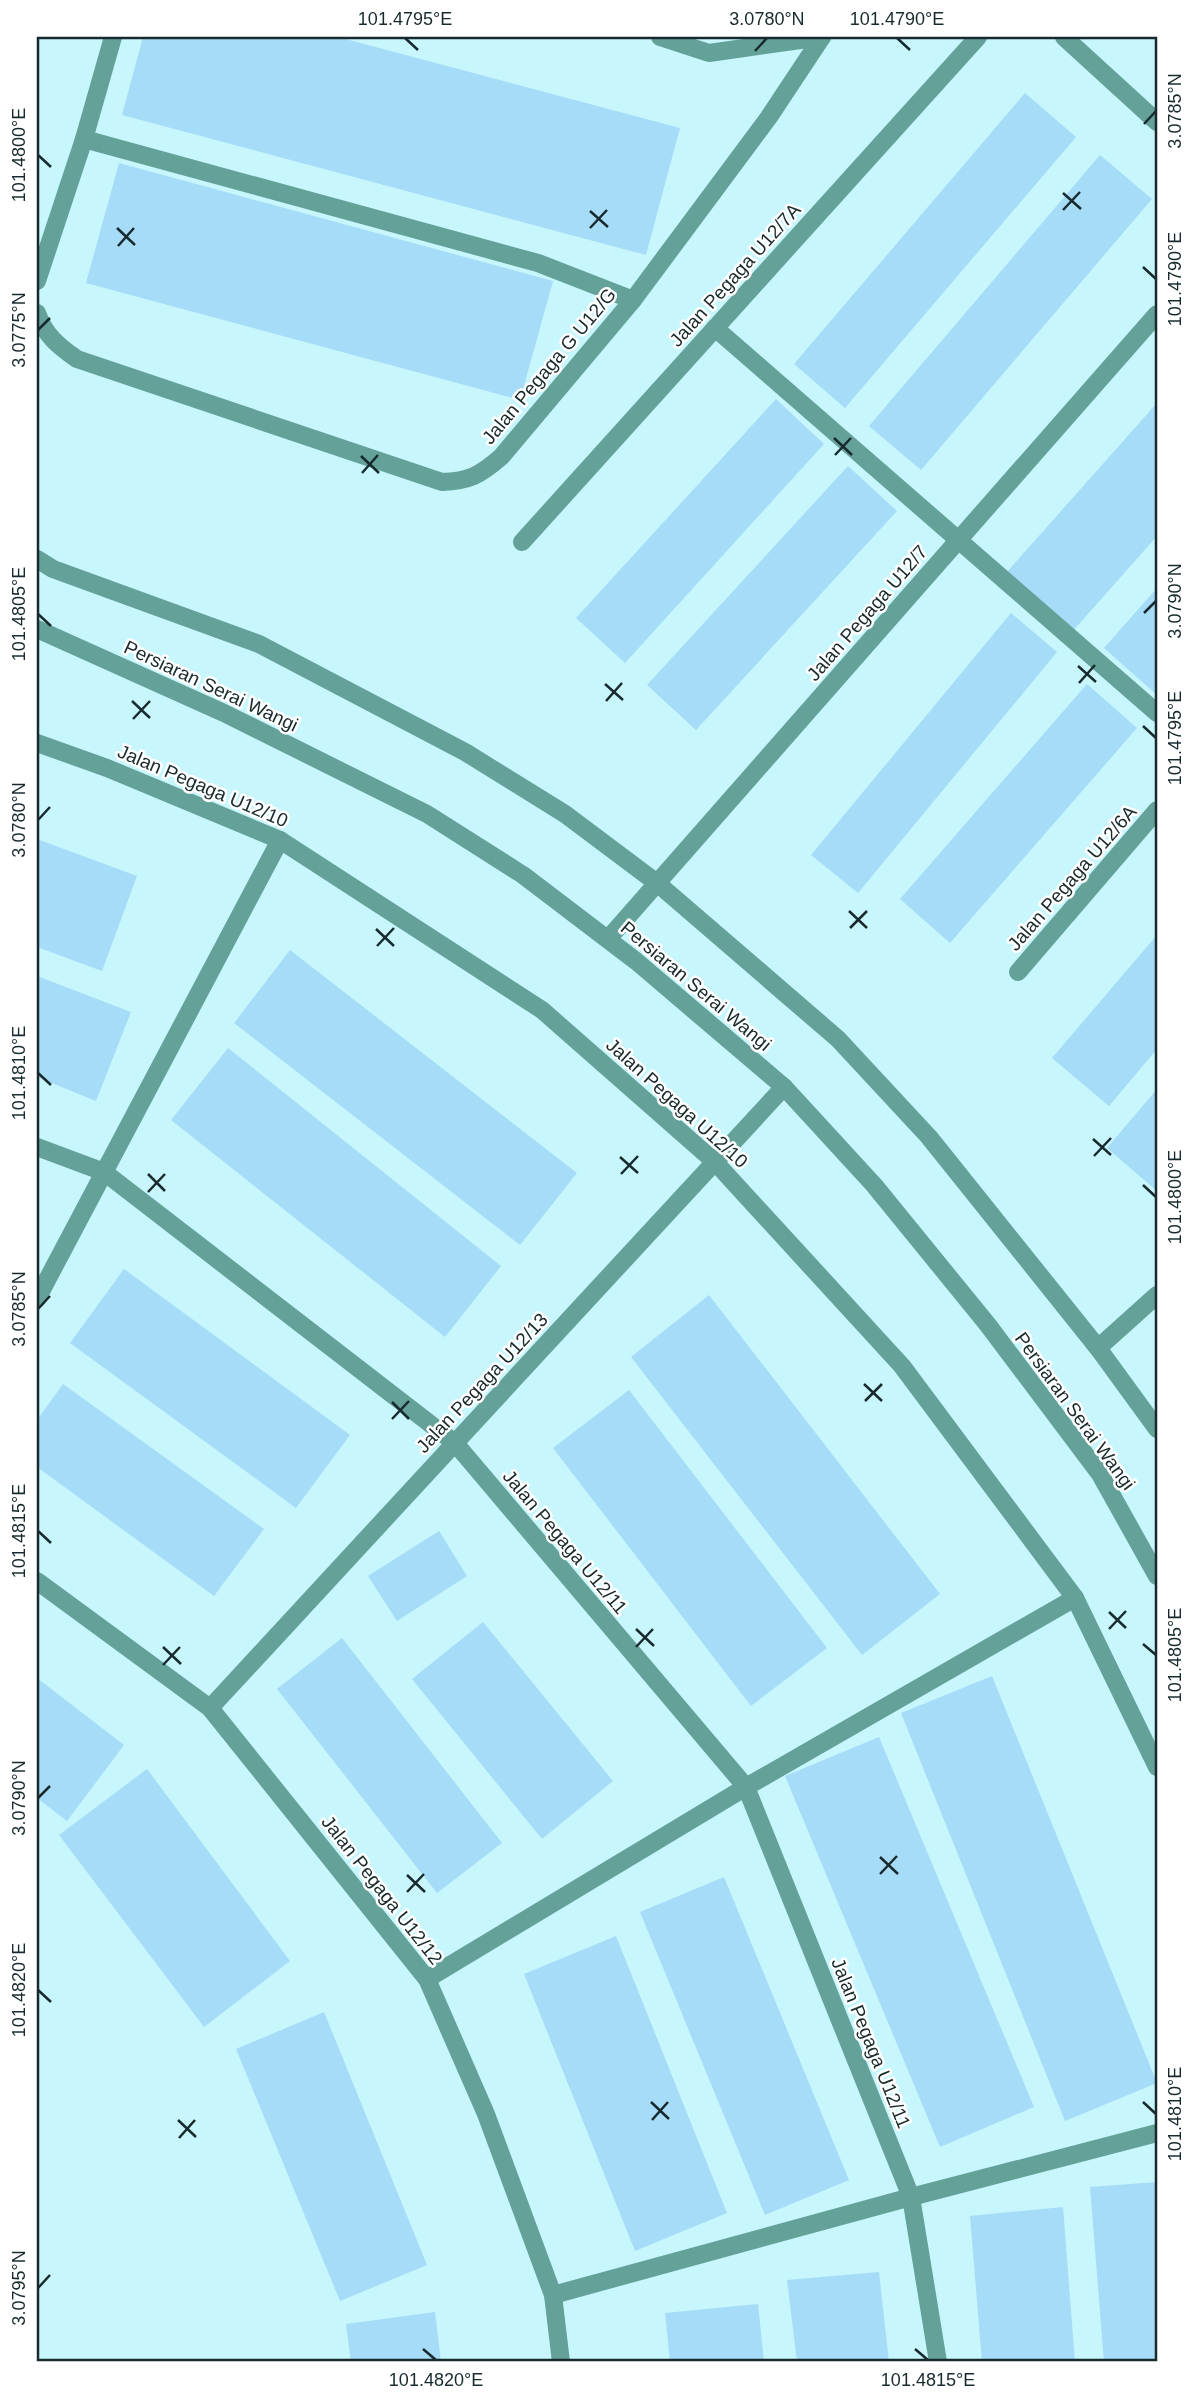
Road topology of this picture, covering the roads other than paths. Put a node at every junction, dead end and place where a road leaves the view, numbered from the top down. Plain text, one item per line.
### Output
1 (113, 37) edge
2 (660, 37) edge
3 (822, 37) edge
4 (978, 37) edge
5 (1065, 37) edge
6 (1157, 122) edge
7 (84, 139) junction
8 (37, 281) edge
9 (633, 300) junction
10 (37, 313) edge
11 (1157, 314) edge
12 (715, 328) junction
13 (959, 540) junction
14 (522, 542) dead end
15 (37, 559) edge
16 (37, 628) edge
17 (1157, 713) edge
18 (37, 743) edge
19 (1157, 810) edge
20 (280, 840) junction
21 (657, 883) junction
22 (608, 939) junction
23 (1018, 972) dead end
24 (784, 1087) junction
25 (37, 1147) edge
26 (715, 1162) junction
27 (104, 1172) junction
28 (1157, 1295) edge
29 (37, 1299) edge
30 (1098, 1348) junction
31 (1157, 1429) edge
32 (455, 1443) junction
33 (1157, 1576) edge
34 (37, 1581) edge
35 (1075, 1598) junction
36 (210, 1708) junction
37 (1157, 1767) edge
38 (746, 1787) junction
39 (426, 1979) junction
40 (1157, 2133) edge
41 (911, 2197) junction
42 (553, 2295) junction
43 (561, 2362) edge
44 (938, 2362) edge

1 - 7 street
2 - 3 street
3 - 9 street, Jalan Pegaga G U12/G
4 - 12 street, Jalan Pegaga U12/7A
5 - 6 street
7 - 8 street
7 - 9 street
9 - 10 street, Jalan Pegaga G U12/G
11 - 13 street, Jalan Pegaga U12/7
12 - 13 street
12 - 14 street, Jalan Pegaga U12/7A
13 - 17 street
13 - 21 street, Jalan Pegaga U12/7
15 - 21 street
16 - 22 street, Persiaran Serai Wangi
18 - 20 street, Jalan Pegaga U12/10
19 - 23 street, Jalan Pegaga U12/6A
20 - 26 street, Jalan Pegaga U12/10
20 - 27 street
21 - 22 street, Jalan Pegaga U12/7
21 - 30 street
22 - 24 street, Persiaran Serai Wangi
24 - 26 street, Jalan Pegaga U12/13
24 - 33 street, Persiaran Serai Wangi
25 - 27 street, Jalan Pegaga U12/11
26 - 32 street, Jalan Pegaga U12/13
26 - 35 street, Jalan Pegaga U12/10
27 - 29 street
27 - 32 street, Jalan Pegaga U12/11
28 - 30 street
30 - 31 street
32 - 36 street, Jalan Pegaga U12/13
32 - 38 street, Jalan Pegaga U12/11
34 - 36 street, Jalan Pegaga U12/12
35 - 37 street, Jalan Pegaga U12/10
35 - 38 street
36 - 39 street, Jalan Pegaga U12/12
38 - 39 street
38 - 41 street, Jalan Pegaga U12/11
39 - 42 street, Jalan Pegaga U12/12
40 - 41 street
41 - 42 street
41 - 44 street, Jalan Pegaga U12/11
42 - 43 street, Jalan Pegaga U12/12

